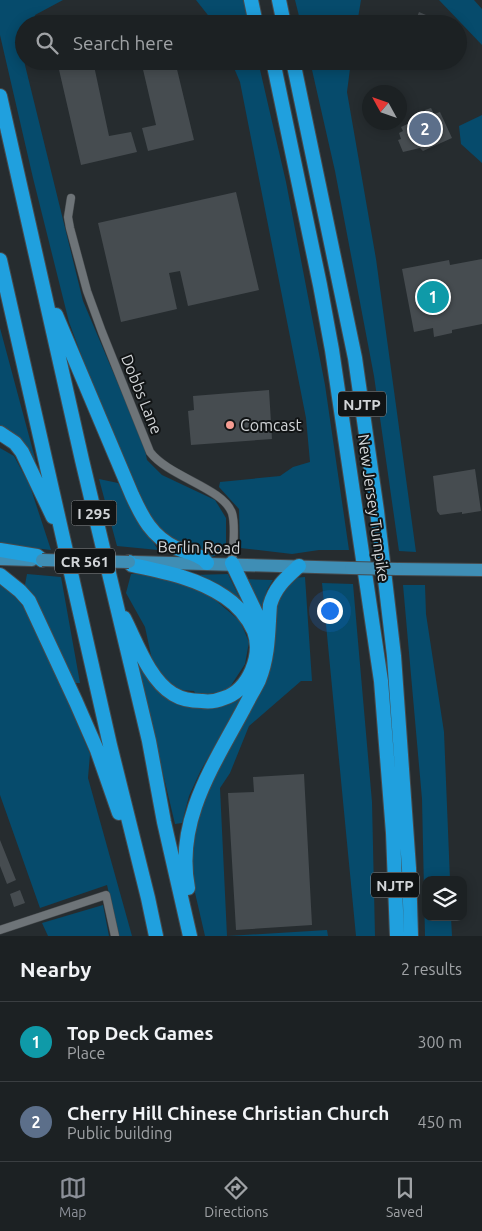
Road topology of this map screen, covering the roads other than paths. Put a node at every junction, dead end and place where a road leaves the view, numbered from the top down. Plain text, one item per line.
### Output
1 (251, 0) edge
2 (260, 0) edge
3 (279, 0) edge
4 (254, 15) edge
5 (263, 15) edge
6 (282, 15) edge
7 (267, 70) edge
8 (275, 70) edge
9 (295, 70) edge
10 (0, 96) edge
11 (283, 111) junction
12 (71, 198) dead end
13 (0, 260) edge
14 (44, 285) junction
15 (0, 433) edge
16 (64, 540) junction
17 (0, 550) edge
18 (0, 559) edge
19 (42, 560) junction
20 (128, 562) junction
21 (207, 563) junction
22 (232, 563) junction
23 (299, 566) junction
24 (482, 570) edge
25 (0, 575) edge
26 (114, 596) junction
27 (268, 637) junction
28 (148, 898) junction
29 (0, 931) edge
30 (190, 933) edge
31 (2, 936) edge
32 (115, 936) edge
33 (156, 936) edge
34 (397, 936) edge
35 (411, 936) edge

1 - 4 highway
2 - 5 highway
3 - 6 highway
7 - 11 highway
8 - 11 highway, New Jersey Turnpike / NJTP
9 - 35 highway, New Jersey Turnpike / NJTP
10 - 14 highway, I 295
11 - 34 highway, New Jersey Turnpike / NJTP
12 - 22 street, Dobbs Lane
13 - 16 highway, I 295
14 - 21 highway
14 - 26 highway, I 295
15 - 16 highway
16 - 28 highway, I 295
17 - 19 highway
18 - 19 main road, Berlin Road / CR 561
19 - 20 main road, Berlin Road / CR 561, bridge
20 - 21 main road, Berlin Road / CR 561
20 - 26 highway
21 - 22 main road, Berlin Road / CR 561
22 - 23 main road, Berlin Road / CR 561
22 - 27 highway
23 - 24 main road, Berlin Road / CR 561, bridge
23 - 27 highway
25 - 28 highway
26 - 30 highway, I 295
27 - 30 highway
28 - 33 highway, I 295
29 - 31 street
29 - 32 street

